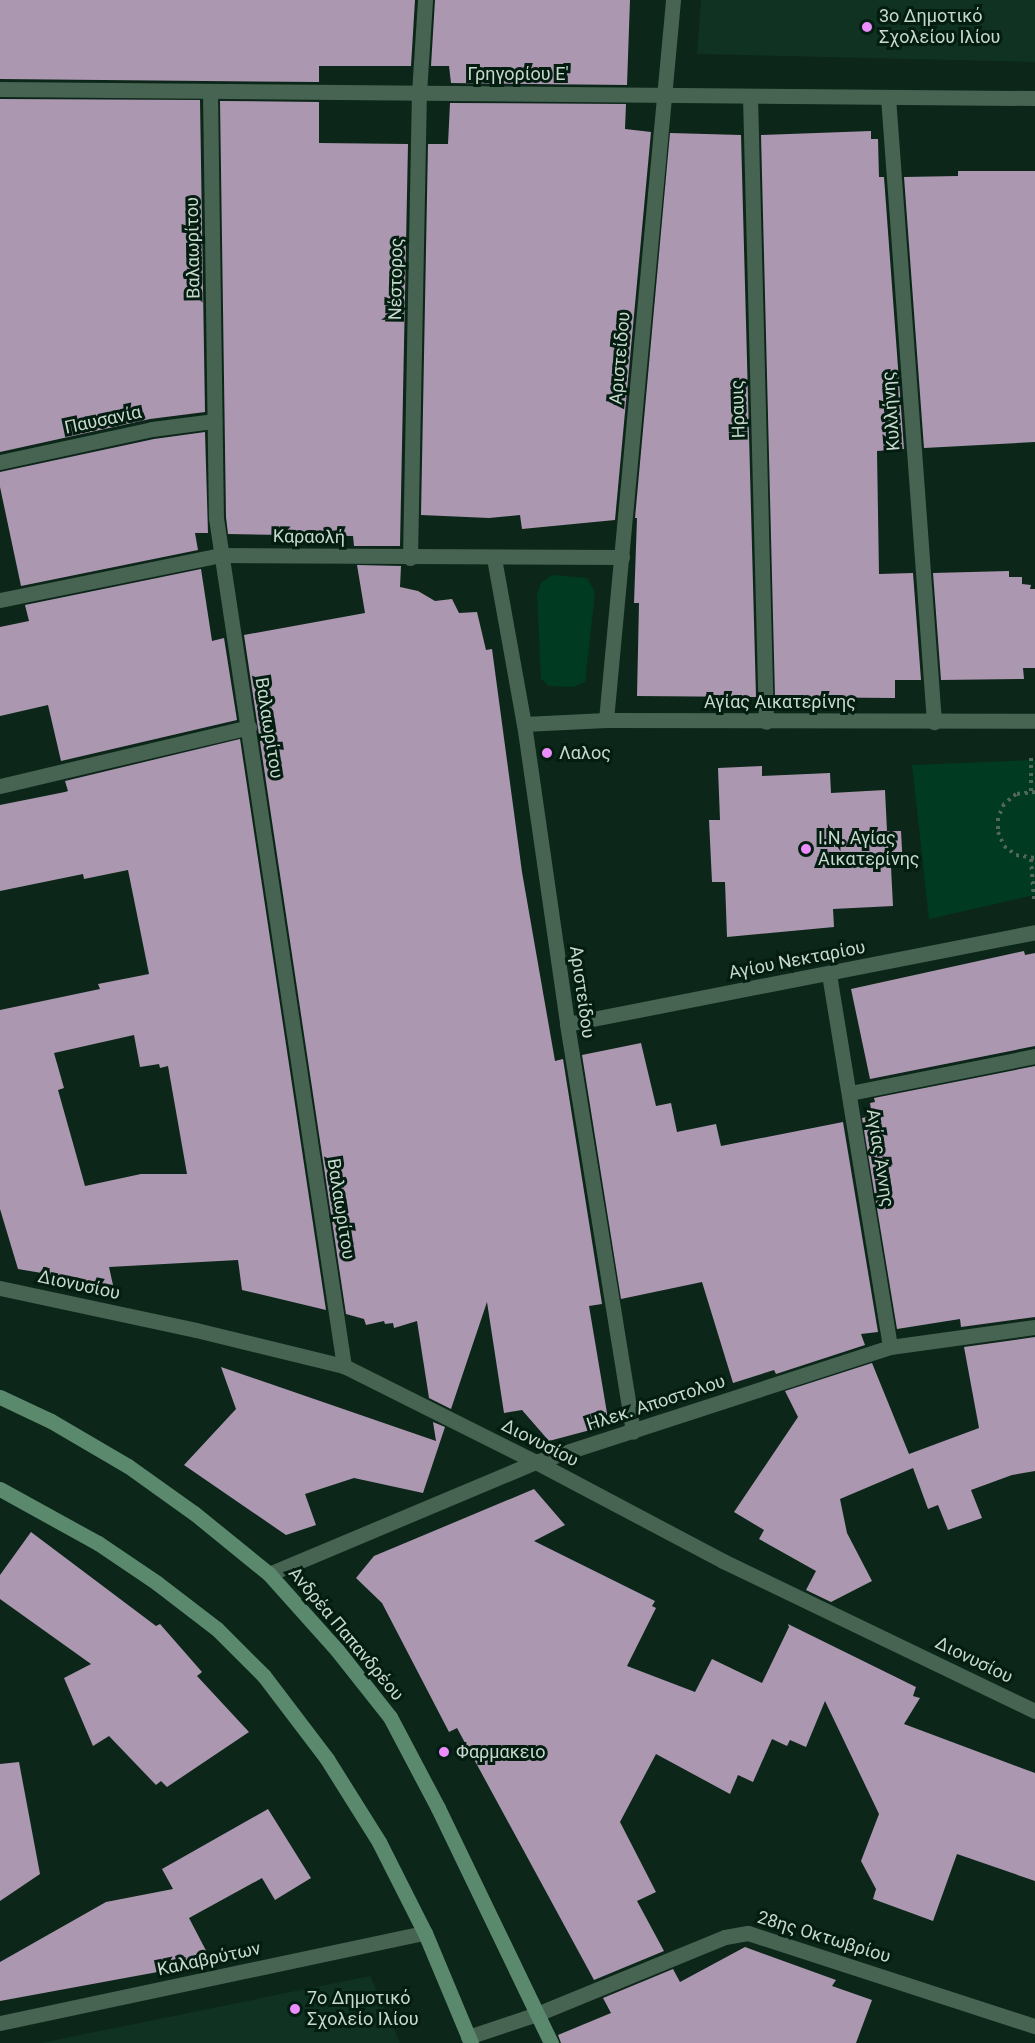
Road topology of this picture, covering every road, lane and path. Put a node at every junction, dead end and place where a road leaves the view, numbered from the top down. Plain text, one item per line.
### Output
1 (425, 0) edge
2 (673, 0) edge
3 (0, 89) edge
4 (210, 91) junction
5 (419, 93) junction
6 (663, 93) junction
7 (750, 96) junction
8 (888, 97) junction
9 (1035, 98) edge
10 (214, 421) junction
11 (0, 462) edge
12 (221, 555) junction
13 (622, 557) junction
14 (410, 558) junction
15 (494, 558) junction
16 (1, 596) edge
17 (606, 720) junction
18 (1035, 721) edge
19 (766, 722) junction
20 (934, 722) junction
21 (524, 723) junction
22 (249, 727) junction
23 (0, 786) edge
24 (1035, 792) edge
25 (1033, 858) edge
26 (1035, 906) edge
27 (1035, 932) edge
28 (830, 974) junction
29 (567, 1024) junction
30 (1035, 1056) edge
31 (850, 1093) junction
32 (0, 1288) edge
33 (1035, 1327) edge
34 (890, 1347) junction
35 (344, 1366) junction
36 (0, 1397) edge
37 (633, 1432) junction
38 (536, 1462) junction
39 (0, 1489) edge
40 (269, 1574) junction
41 (1035, 1711) edge
42 (425, 1933) junction
43 (537, 2014) junction
44 (0, 2023) edge
45 (1035, 2026) edge
46 (470, 2040) edge
47 (551, 2043) edge

1 - 5 street, Νέστορος
2 - 6 street, Αριστείδου
3 - 4 street, Γρηγορίου Ε'
4 - 5 street, Γρηγορίου Ε'
4 - 10 street, Βαλαωρίτου
5 - 6 street, Γρηγορίου Ε'
5 - 14 street, Νέστορος
6 - 7 street, Γρηγορίου Ε'
6 - 13 street, Αριστείδου
7 - 8 street, Γρηγορίου Ε'
7 - 19 street, Ηραυις
8 - 9 street, Γρηγορίου Ε'
8 - 20 street, Κυλλήνης
10 - 11 street, Παυσανία
10 - 12 street, Βαλαωρίτου
12 - 14 street, Καραολή
12 - 16 street, Καραολή
12 - 22 street, Βαλαωρίτου
13 - 15 street, Καραολή
13 - 17 street, Αριστείδου
14 - 15 street, Καραολή
15 - 21 street, Αριστείδου
17 - 19 street, Αγίας Αικατερίνης
17 - 21 street, Αγίας Αικατερίνης
18 - 20 street, Αγίας Αικατερίνης
19 - 20 street, Αγίας Αικατερίνης
21 - 29 street, Αριστείδου
22 - 23 street
22 - 35 street, Βαλαωρίτου
24 - 25 path
25 - 26 path
27 - 28 street, Αγίου Νεκταρίου
28 - 29 street, Αγίου Νεκταρίου
28 - 31 street, Αγίας Άννης
29 - 37 street, Αριστείδου
30 - 31 street
31 - 34 street, Αγίας Άννης
32 - 35 street, Διονυσίου
33 - 34 street, Ηλεκ. Αποστολου
34 - 37 street, Ηλεκ. Αποστολου
35 - 38 street, Διονυσίου
36 - 40 main road, Ανδρέα Παπανδρέου
37 - 38 street, Ηλεκ. Αποστολου
38 - 40 street, Ηλεκ. Αποστολου
38 - 41 street, Διονυσίου
39 - 42 main road
40 - 43 main road, Ανδρέα Παπανδρέου
42 - 44 street, Καλαβρύτων
42 - 46 main road
43 - 45 street, 28ης Οκτωβρίου
43 - 46 street, 28ης Οκτωβρίου
43 - 47 main road, Ανδρέα Παπανδρέου

